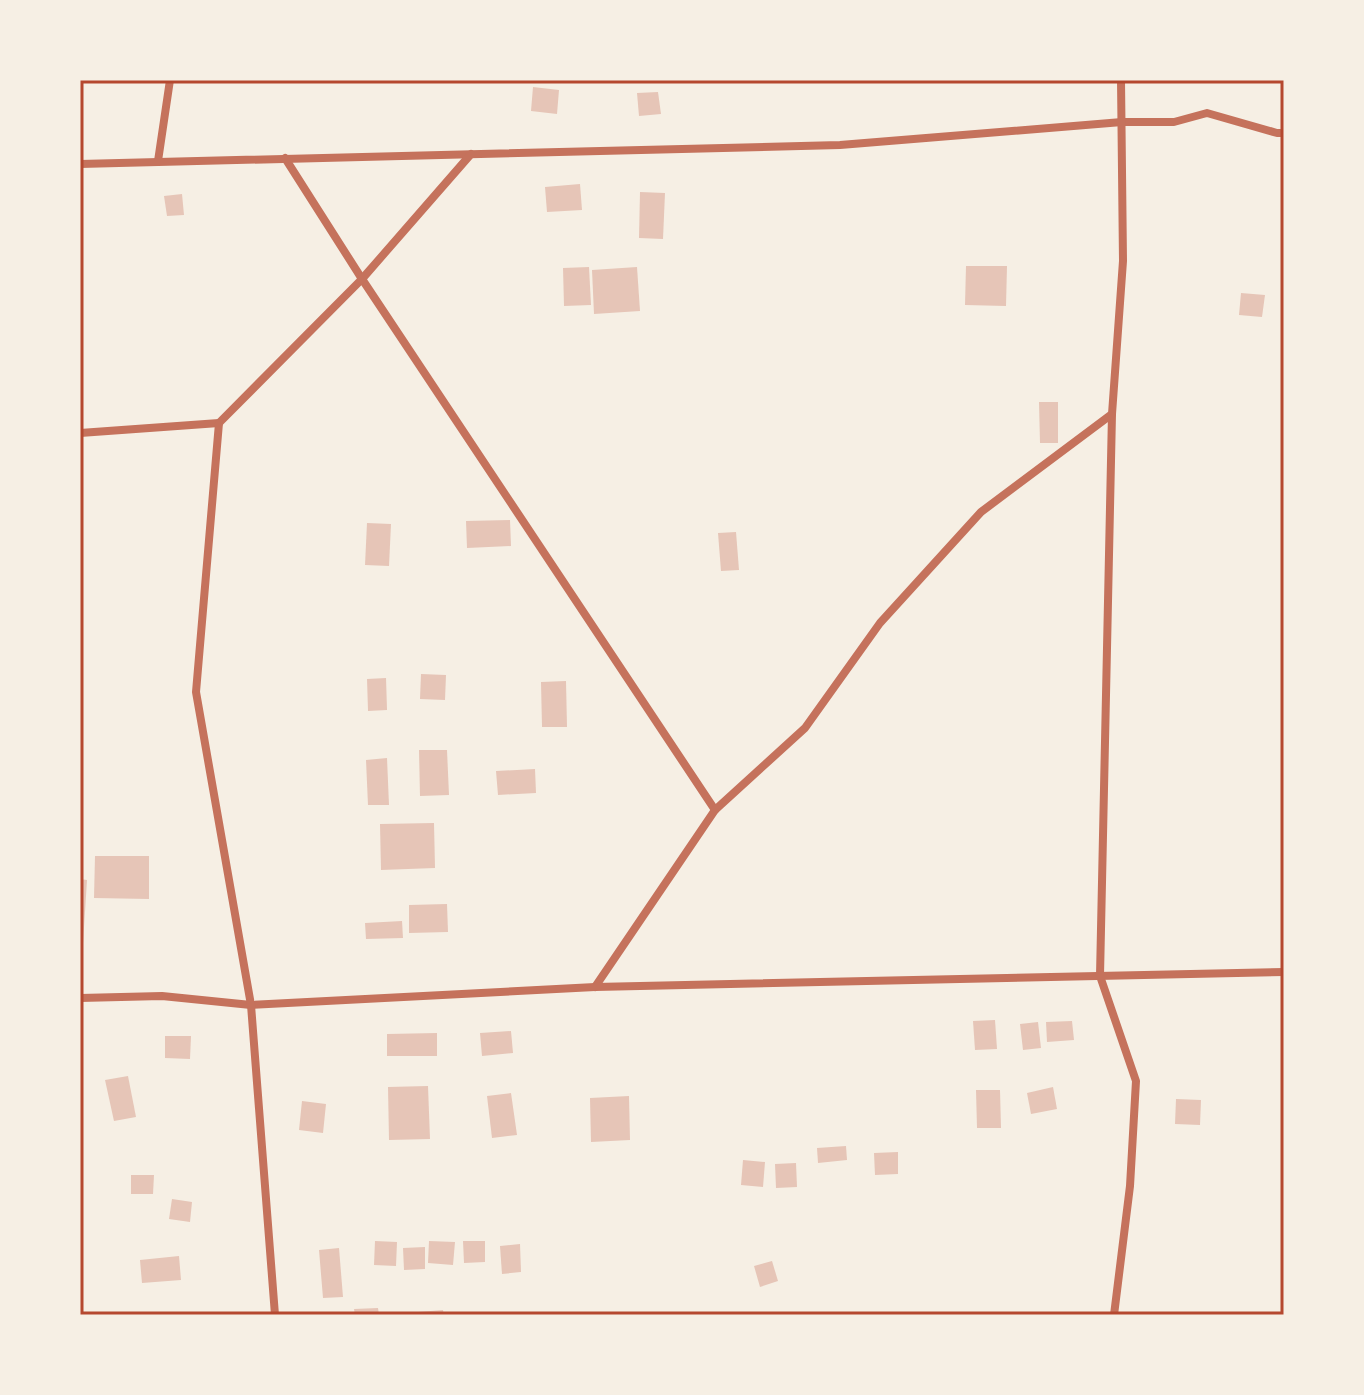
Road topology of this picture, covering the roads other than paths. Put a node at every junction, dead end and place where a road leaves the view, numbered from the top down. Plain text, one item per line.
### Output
1 (170, 80) edge
2 (1121, 80) edge
3 (1122, 122) junction
4 (1284, 133) edge
5 (471, 154) junction
6 (285, 158) junction
7 (158, 161) junction
8 (80, 164) edge
9 (362, 279) junction
10 (1112, 414) junction
11 (219, 423) junction
12 (80, 433) edge
13 (715, 810) junction
14 (1284, 972) edge
15 (1100, 976) junction
16 (595, 987) junction
17 (80, 998) edge
18 (251, 1005) junction
19 (275, 1315) edge
20 (1114, 1315) edge

1 - 7 street
2 - 3 street
3 - 4 street
3 - 5 street
3 - 10 street
5 - 6 street
5 - 9 street
6 - 7 street
6 - 9 street
7 - 8 street
9 - 11 street
9 - 13 street
10 - 13 street
10 - 15 street
11 - 12 street
11 - 18 street
13 - 16 street
14 - 15 street
15 - 16 street
15 - 20 street
16 - 18 street
17 - 18 street
18 - 19 street

